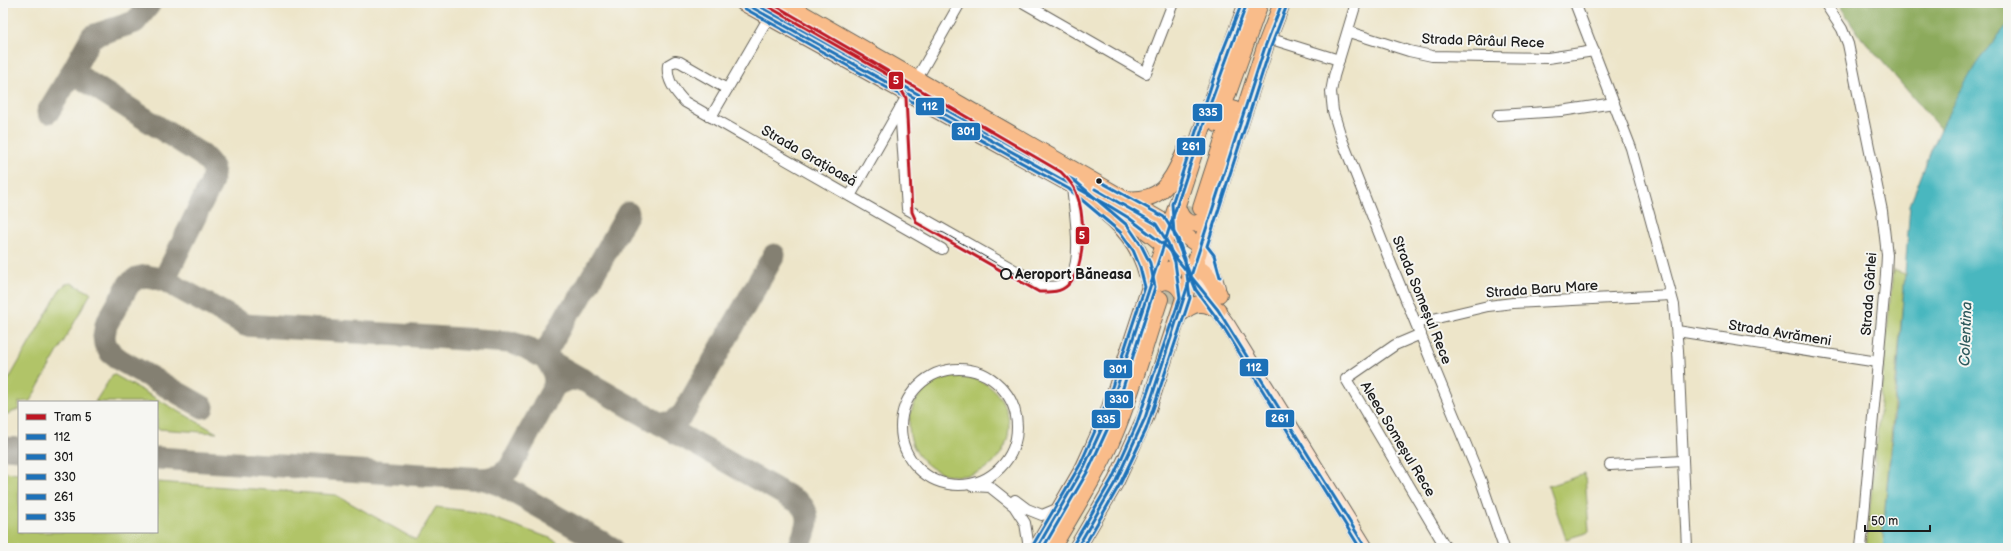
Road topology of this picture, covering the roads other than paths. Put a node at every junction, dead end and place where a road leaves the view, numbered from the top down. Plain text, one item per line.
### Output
1 (744, 3) edge
2 (784, 3) edge
3 (960, 3) edge
4 (1024, 3) edge
5 (1173, 3) edge
6 (1247, 3) edge
7 (1260, 3) edge
8 (1271, 3) edge
9 (1282, 3) edge
10 (1356, 3) edge
11 (1575, 3) edge
12 (1825, 3) edge
13 (769, 17) junction
14 (1349, 32) junction
15 (1268, 38) junction
16 (1594, 51) junction
17 (1339, 60) junction
18 (917, 79) junction
19 (727, 89) junction
20 (909, 94) junction
21 (1211, 102) junction
22 (1614, 103) junction
23 (900, 108) junction
24 (1498, 115) dead end
25 (711, 117) junction
26 (1072, 185) junction
27 (850, 196) junction
28 (1122, 199) junction
29 (1195, 209) junction
30 (923, 218) junction
31 (893, 221) junction
32 (1173, 236) junction
33 (942, 249) dead end
34 (1190, 270) junction
35 (1219, 294) junction
36 (1671, 295) junction
37 (1185, 298) junction
38 (1165, 301) junction
39 (1218, 310) junction
40 (1416, 323) junction
41 (1228, 325) junction
42 (1677, 331) junction
43 (1421, 334) junction
44 (1878, 362) junction
45 (1683, 461) junction
46 (1610, 465) dead end
47 (988, 483) junction
48 (960, 485) junction
49 (1061, 507) junction
50 (1022, 510) junction
51 (1029, 548) edge
52 (1037, 548) edge
53 (1052, 548) edge
54 (1065, 548) edge
55 (1078, 548) edge
56 (1366, 548) edge
57 (1446, 548) edge
58 (1504, 548) edge
59 (1687, 548) edge
60 (1861, 548) edge

1 - 13 main road
2 - 18 main road
3 - 18 street
4 - 5 street
6 - 21 main road
7 - 29 main road
8 - 29 main road
9 - 15 main road
10 - 14 street, Strada Someșul Rece
11 - 16 street
12 - 44 street, Strada Gârlei
13 - 19 street
13 - 20 main road
14 - 16 street, Strada Pârâul Rece
14 - 17 street, Strada Someșul Rece
15 - 17 street
15 - 29 main road
16 - 22 street
17 - 40 street, Strada Someșul Rece
18 - 20 street
18 - 28 main road
19 - 25 street
19 - 25 street, Strada Grațioasă
20 - 23 street
20 - 26 main road
21 - 28 main road
21 - 29 main road
22 - 24 street
22 - 36 street
23 - 27 street
23 - 30 street
25 - 27 street, Strada Grațioasă
26 - 30 street
26 - 32 main road
26 - 38 main road
27 - 31 street, Strada Grațioasă
28 - 32 main road
29 - 32 main road
29 - 32 main road
30 - 31 street
31 - 33 street, Strada Grațioasă
32 - 34 main road
32 - 34 main road
32 - 35 main road
32 - 38 main road
34 - 35 main road
34 - 37 main road
34 - 38 main road
34 - 39 main road
35 - 41 main road
36 - 40 street, Strada Baru Mare
36 - 42 street
37 - 38 main road
37 - 38 main road
38 - 39 main road
38 - 49 main road
38 - 53 main road
38 - 54 main road
38 - 55 main road
39 - 41 main road
40 - 43 street, Strada Someșul Rece
41 - 56 main road
42 - 44 street, Strada Avrămeni
42 - 45 street
43 - 57 street, Aleea Someșul Rece
43 - 58 street, Strada Someșul Rece
44 - 60 street, Strada Gârlei
45 - 46 street
45 - 59 street
47 - 48 street
47 - 48 street
47 - 48 street
47 - 50 street
47 - 50 street
49 - 50 street
49 - 52 main road
50 - 51 street

